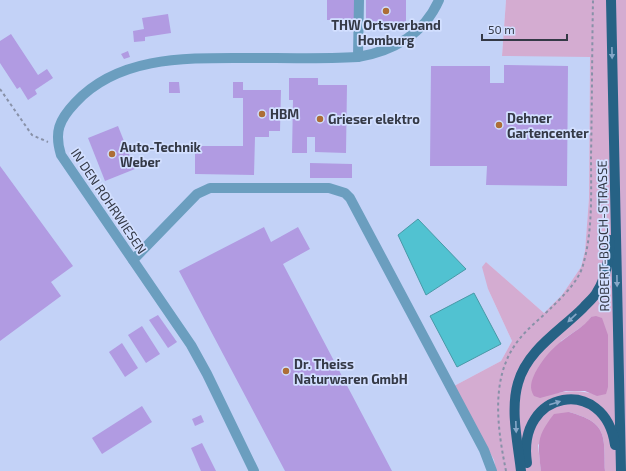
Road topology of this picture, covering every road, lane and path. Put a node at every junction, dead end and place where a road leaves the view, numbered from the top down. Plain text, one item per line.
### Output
1 (359, 0) edge
2 (439, 0) edge
3 (593, 0) edge
4 (611, 0) edge
5 (358, 57) junction
6 (612, 82) junction
7 (0, 89) edge
8 (58, 143) junction
9 (133, 260) junction
10 (254, 471) edge
11 (492, 471) edge
12 (506, 471) edge
13 (521, 471) edge
14 (528, 471) edge
15 (620, 471) edge

1 - 5 street
2 - 5 street, IN DEN ROHRWIESEN
3 - 12 path
4 -> 6 main road, ROBERT-BOSCH-STRASSE
5 - 8 street, IN DEN ROHRWIESEN
6 -> 13 main road
6 -> 15 main road, ROBERT-BOSCH-STRASSE
7 - 8 path
8 - 9 street, IN DEN ROHRWIESEN
9 - 10 street, IN DEN ROHRWIESEN
9 - 11 street
14 -> 15 main road

